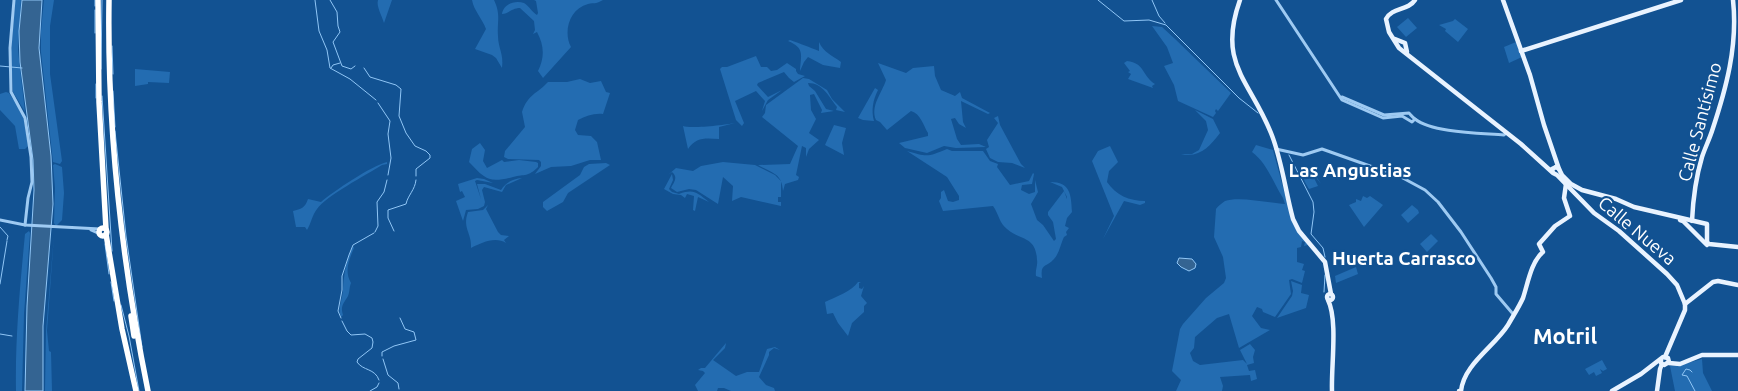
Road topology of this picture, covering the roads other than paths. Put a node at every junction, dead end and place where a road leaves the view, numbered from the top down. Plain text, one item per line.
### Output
1 (14, 0) edge
2 (98, 0) edge
3 (107, 0) edge
4 (1240, 0) edge
5 (1276, 0) edge
6 (1415, 0) edge
7 (1503, 0) edge
8 (1681, 0) edge
9 (1733, 0) edge
10 (1522, 51) junction
11 (1376, 114) junction
12 (1413, 121) junction
13 (1506, 133) junction
14 (1276, 149) junction
15 (1282, 150) junction
16 (1278, 155) junction
17 (1557, 170) junction
18 (1566, 184) junction
19 (0, 220) edge
20 (1690, 222) junction
21 (26, 225) junction
22 (103, 231) junction
23 (1707, 235) junction
24 (1701, 238) junction
25 (1710, 246) junction
26 (1738, 247) edge
27 (1738, 285) edge
28 (1685, 304) junction
29 (1514, 314) junction
30 (1738, 355) edge
31 (1662, 361) junction
32 (136, 391) edge
33 (144, 391) edge
34 (148, 391) edge
35 (1332, 391) edge
36 (1460, 391) edge
37 (1612, 391) edge
38 (1657, 391) edge

1 - 21 street
2 - 22 highway
3 - 33 highway
3 - 34 highway
4 - 14 main road
5 - 11 street
6 - 13 main road
7 - 10 main road
8 - 10 main road
9 - 20 main road, Calle Santísimo
10 - 17 main road
11 - 12 street
11 - 12 street
12 - 13 street
13 - 17 main road
14 - 15 street
14 - 16 main road
15 - 16 main road
15 - 29 street
16 - 35 main road
17 - 18 main road, Calle Nueva
17 - 20 main road
18 - 28 main road, Calle Nueva
18 - 29 main road
19 - 21 street
20 - 23 main road
20 - 24 main road
21 - 22 street
22 - 32 highway
23 - 24 main road
23 - 25 main road
24 - 25 main road
25 - 26 main road
27 - 28 main road
28 - 31 main road
29 - 36 main road
30 - 31 main road
31 - 37 main road
31 - 38 main road

